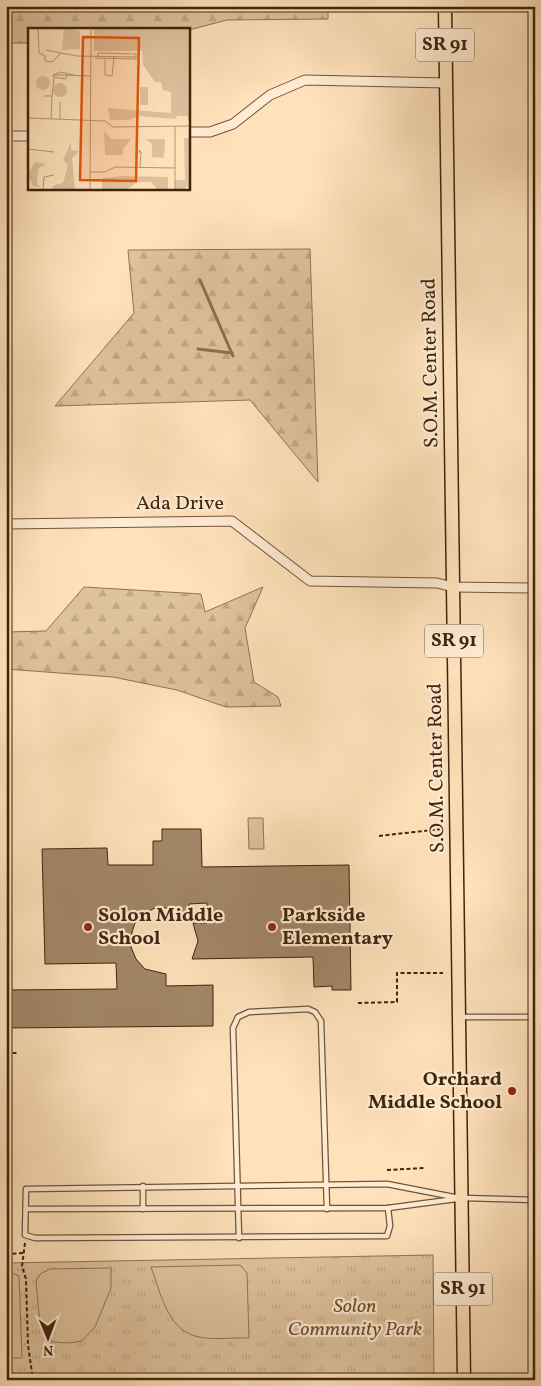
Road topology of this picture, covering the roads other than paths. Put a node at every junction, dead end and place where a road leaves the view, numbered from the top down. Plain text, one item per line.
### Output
1 (445, 6) edge
2 (446, 83) junction
3 (190, 132) edge
4 (6, 136) edge
5 (28, 136) edge
6 (6, 524) edge
7 (453, 587) junction
8 (535, 588) edge
9 (459, 1017) junction
10 (535, 1017) edge
11 (326, 1184) junction
12 (238, 1185) junction
13 (143, 1186) junction
14 (460, 1198) junction
15 (535, 1200) edge
16 (388, 1208) junction
17 (26, 1209) junction
18 (143, 1209) junction
19 (239, 1209) junction
20 (327, 1209) junction
21 (239, 1238) junction
22 (464, 1380) edge

1 - 2 main road, S.O.M. Center Road / SR 91
2 - 3 street
2 - 7 main road, S.O.M. Center Road / SR 91
4 - 5 street
6 - 7 street, Ada Drive
7 - 8 street, Ada Drive
7 - 9 main road, S.O.M. Center Road / SR 91
9 - 10 lane
9 - 14 main road, S.O.M. Center Road / SR 91
11 - 12 lane
11 - 12 lane
11 - 14 lane
11 - 20 lane
12 - 13 lane
12 - 19 lane
13 - 17 lane
13 - 18 lane
14 - 15 lane
14 - 16 lane
14 - 22 main road, S.O.M. Center Road / SR 91
16 - 20 lane
16 - 21 lane
17 - 18 lane
17 - 21 lane
18 - 19 lane
19 - 20 lane
19 - 21 lane

